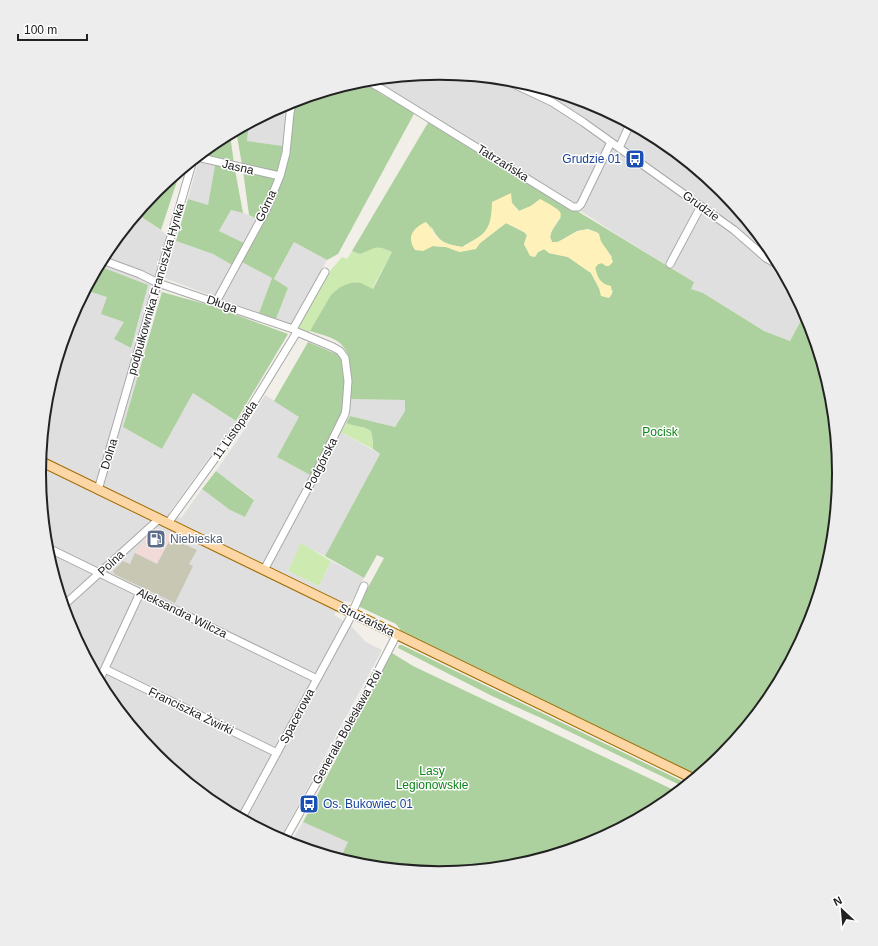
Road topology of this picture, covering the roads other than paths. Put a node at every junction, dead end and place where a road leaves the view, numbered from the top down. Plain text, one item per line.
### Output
1 (375, 85) edge
2 (527, 90) edge
3 (291, 109) edge
4 (628, 129) edge
5 (611, 142) junction
6 (619, 148) junction
7 (204, 158) edge
8 (190, 169) edge
9 (280, 176) junction
10 (701, 206) junction
11 (769, 260) edge
12 (108, 262) edge
13 (670, 264) dead end
14 (325, 272) dead end
15 (158, 283) junction
16 (216, 302) junction
17 (295, 330) junction
18 (340, 351) joint
19 (119, 419) joint
20 (46, 465) edge
21 (98, 490) junction
22 (159, 519) junction
23 (168, 523) junction
24 (54, 551) edge
25 (264, 570) junction
26 (100, 573) junction
27 (364, 586) dead end
28 (140, 593) junction
29 (68, 602) edge
30 (353, 613) junction
31 (397, 634) junction
32 (105, 669) junction
33 (102, 674) edge
34 (317, 679) junction
35 (277, 753) junction
36 (688, 776) edge
37 (244, 814) edge
38 (288, 835) edge

1 - 5 street, Tatrzańska
2 - 5 street, Grudzie
3 - 9 street, Górna
4 - 6 street
5 - 6 street, Grudzie
6 - 10 street, Grudzie
7 - 9 street, Jasna
8 - 15 street, podpułkownika Franciszka Hynka
9 - 16 street, Górna
10 - 11 street, Grudzie
10 - 13 street
12 - 15 street, Długa
14 - 17 street, 11 Listopada
15 - 16 street, Długa
15 - 19 street, podpułkownika Franciszka Hynka
16 - 17 street, Długa
17 - 18 street, Długa
17 - 23 street, 11 Listopada
18 - 25 street, Podgórska
19 - 21 street, Dolna
20 - 21 main road, Strużańska
21 - 22 main road, Strużańska
22 - 23 main road, Strużańska
22 - 26 street, Polna
23 - 25 main road, Strużańska
24 - 26 street, Aleksandra Wilcza
25 - 30 main road, Strużańska
26 - 28 street, Aleksandra Wilcza
26 - 29 street, Polna
27 - 30 street, Spacerowa
28 - 32 street
28 - 34 street, Aleksandra Wilcza
30 - 31 main road, Strużańska
30 - 34 street, Spacerowa
31 - 36 main road, Strużańska
31 - 38 street, Generała Bolesława Roi
32 - 33 street
32 - 35 street, Franciszka Żwirki
34 - 35 street, Spacerowa
35 - 37 street, Spacerowa

